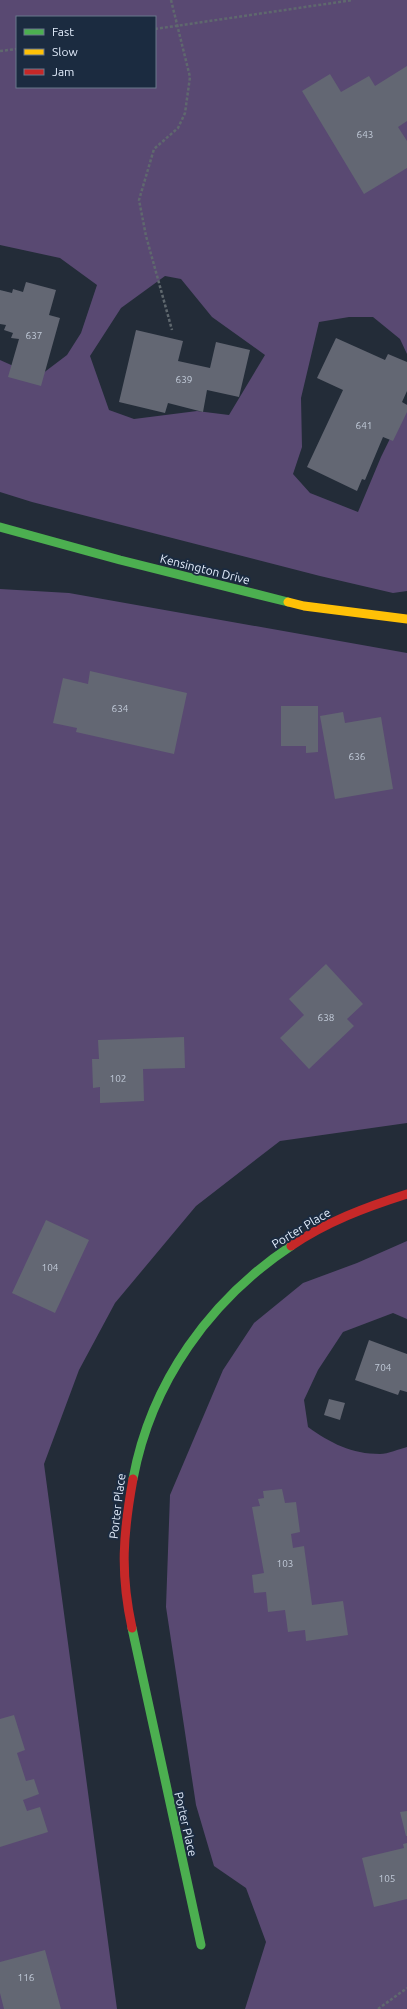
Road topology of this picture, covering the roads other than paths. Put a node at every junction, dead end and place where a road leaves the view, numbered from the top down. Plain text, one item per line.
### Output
1 (0, 527) edge
2 (407, 620) edge
3 (407, 1194) edge
4 (201, 1945) dead end

1 - 2 street, Kensington Drive
3 - 4 street, Porter Place

